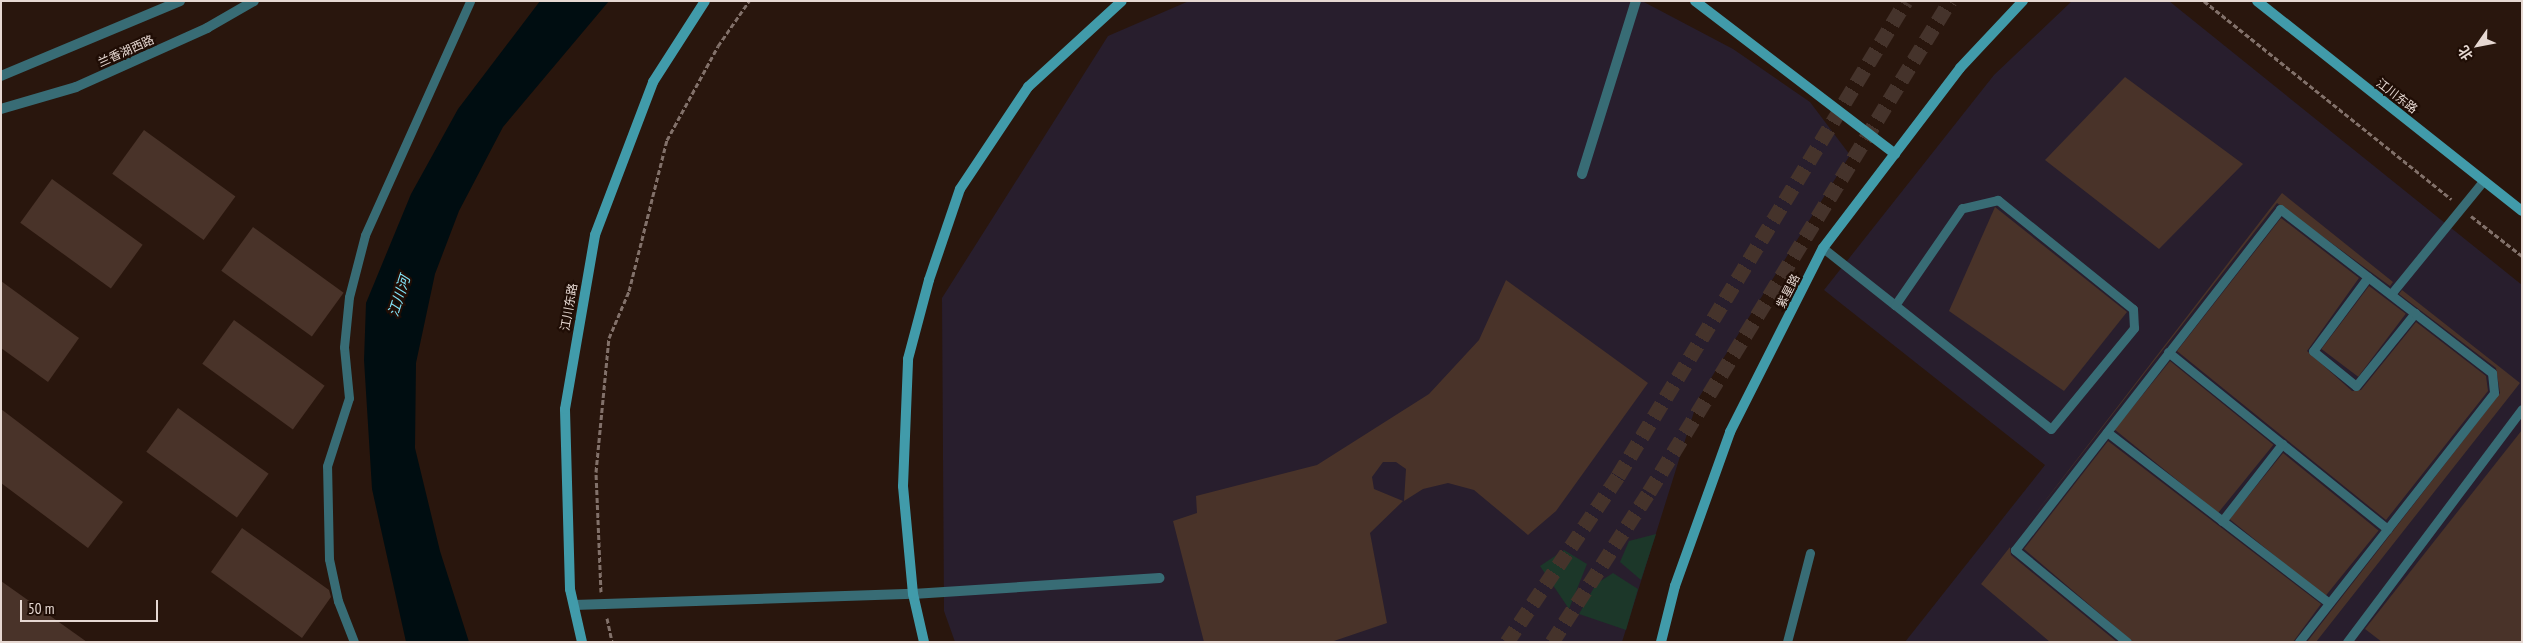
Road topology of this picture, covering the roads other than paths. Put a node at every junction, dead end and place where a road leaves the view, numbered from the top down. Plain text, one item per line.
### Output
1 (180, 1) edge
2 (254, 1) edge
3 (470, 1) edge
4 (705, 1) edge
5 (1122, 1) edge
6 (1636, 1) edge
7 (1695, 1) edge
8 (2023, 1) edge
9 (2257, 1) edge
10 (1, 76) edge
11 (1, 109) edge
12 (1895, 154) junction
13 (1582, 174) dead end
14 (2483, 181) junction
15 (2522, 211) edge
16 (1824, 248) junction
17 (2368, 277) junction
18 (2391, 294) junction
19 (1895, 305) junction
20 (2415, 313) junction
21 (2168, 352) junction
22 (2522, 409) edge
23 (2107, 432) junction
24 (2282, 444) junction
25 (2222, 521) junction
26 (2387, 529) junction
27 (1810, 553) dead end
28 (1159, 578) dead end
29 (914, 594) junction
30 (2329, 603) junction
31 (574, 604) junction
32 (2352, 640) edge
33 (354, 642) edge
34 (582, 642) edge
35 (924, 642) edge
36 (1661, 642) edge
37 (1787, 642) edge
38 (2128, 642) edge
39 (2299, 642) edge

1 - 10 street, 兰香湖西路
2 - 11 street, 兰香湖西路
3 - 33 lane
4 - 31 street, 江川东路
5 - 29 street
6 - 13 street
7 - 12 street
8 - 12 street, 紫星路
9 - 14 street, 江川东路
12 - 16 street, 紫星路
14 - 15 street, 江川东路
14 - 18 lane
16 - 19 lane
16 - 36 street, 紫星路
17 - 18 lane
17 - 20 lane
17 - 21 lane
18 - 20 lane
19 - 19 lane
20 - 26 lane
21 - 23 lane
21 - 24 lane
22 - 32 lane
23 - 25 lane
23 - 38 lane
24 - 25 lane
24 - 26 lane
25 - 30 lane
26 - 30 lane
27 - 37 lane
28 - 29 street
29 - 31 street
29 - 35 street
30 - 39 lane
31 - 34 street, 江川东路

